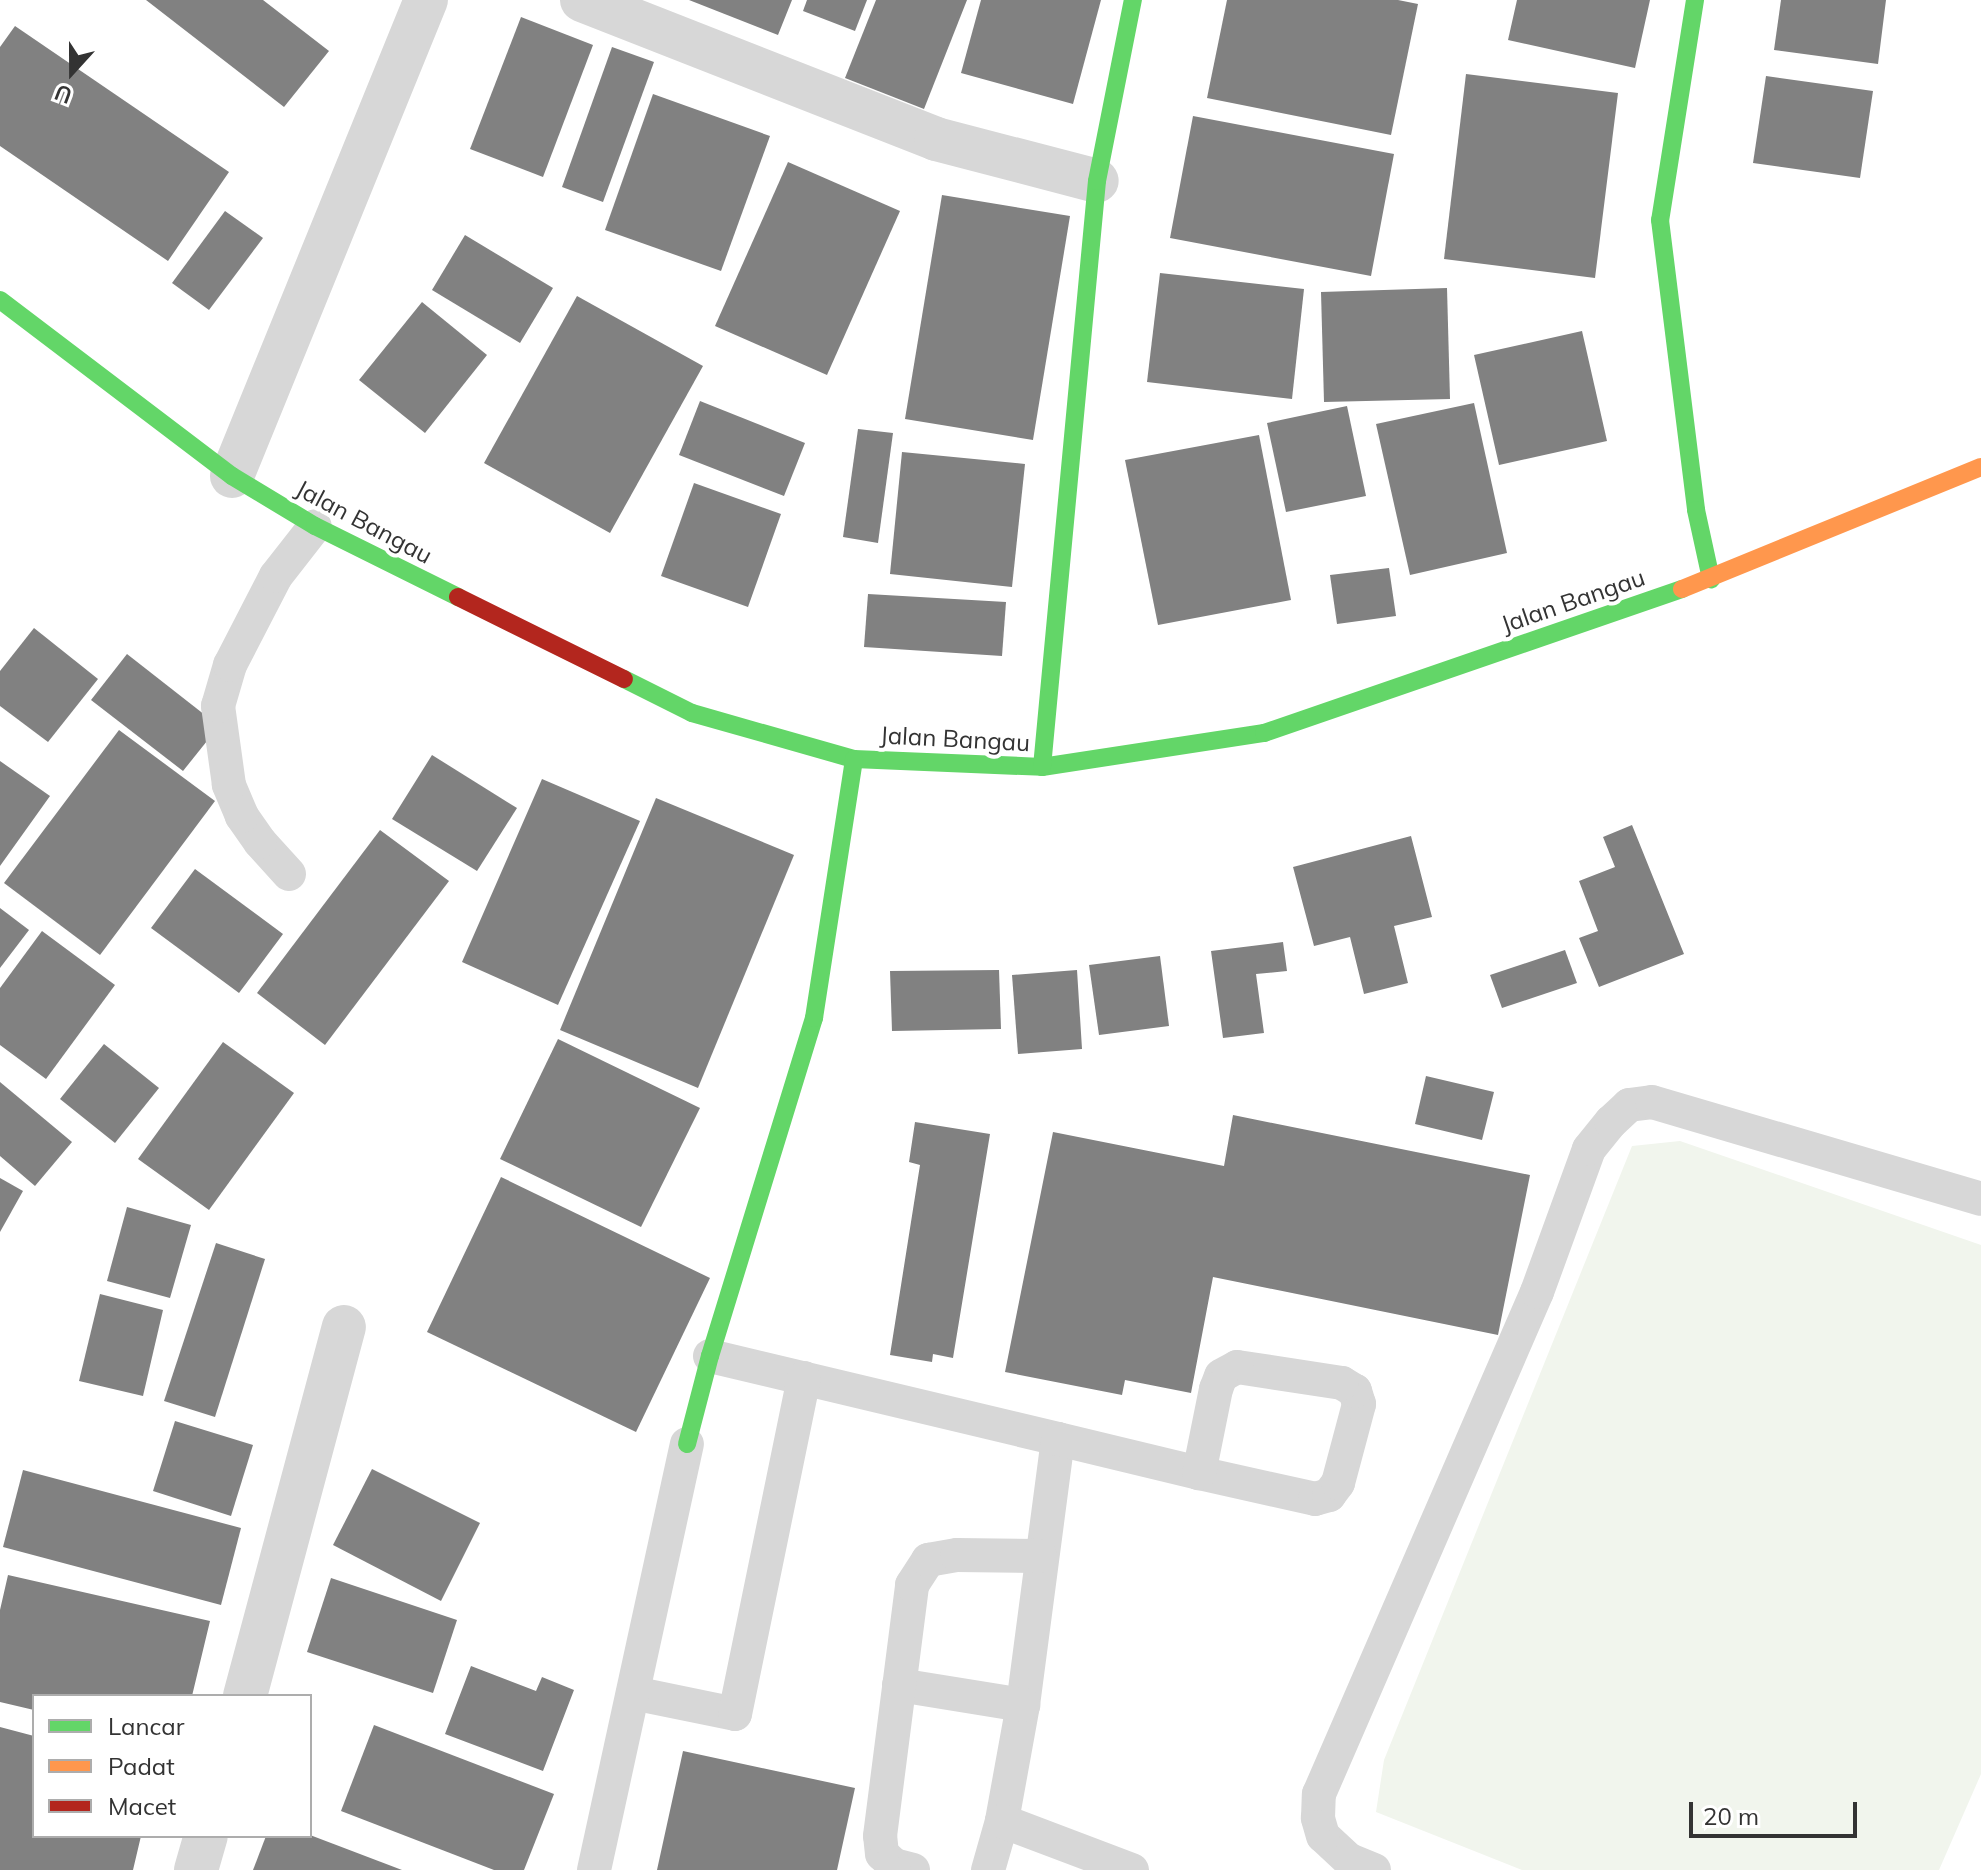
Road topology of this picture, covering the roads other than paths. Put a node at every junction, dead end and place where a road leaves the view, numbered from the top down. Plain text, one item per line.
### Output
1 (426, 0) edge
2 (582, 0) edge
3 (1133, 0) edge
4 (1695, 0) edge
5 (1097, 181) junction
6 (0, 300) edge
7 (1981, 467) edge
8 (232, 476) junction
9 (315, 526) junction
10 (1711, 579) junction
11 (854, 759) junction
12 (1042, 767) junction
13 (289, 874) dead end
14 (1981, 1199) edge
15 (344, 1327) dead end
16 (710, 1356) junction
17 (804, 1378) junction
18 (1058, 1439) junction
19 (687, 1444) joint
20 (1199, 1473) junction
21 (1040, 1556) junction
22 (899, 1685) junction
23 (633, 1693) junction
24 (246, 1694) edge
25 (1023, 1705) junction
26 (1002, 1821) junction
27 (205, 1838) edge
28 (196, 1870) edge
29 (594, 1870) edge
30 (913, 1870) edge
31 (988, 1870) edge
32 (1132, 1870) edge
33 (1374, 1870) edge

1 - 8 street
2 - 5 street
3 - 5 street
4 - 10 street
5 - 12 street
6 - 8 street, Jalan Bangau
7 - 10 street, Jalan Bangau
8 - 9 street, Jalan Bangau
9 - 11 street, Jalan Bangau
9 - 13 lane
10 - 12 street, Jalan Bangau
11 - 12 street, Jalan Bangau
11 - 16 street
14 - 33 lane
15 - 24 street
16 - 17 lane
16 - 19 street
17 - 18 lane
17 - 23 lane
18 - 20 lane
18 - 21 lane
19 - 23 lane
20 - 20 lane
21 - 22 lane
21 - 25 lane
22 - 25 lane
22 - 30 lane
23 - 29 lane
25 - 26 lane
26 - 31 lane
26 - 32 lane
27 - 28 street

